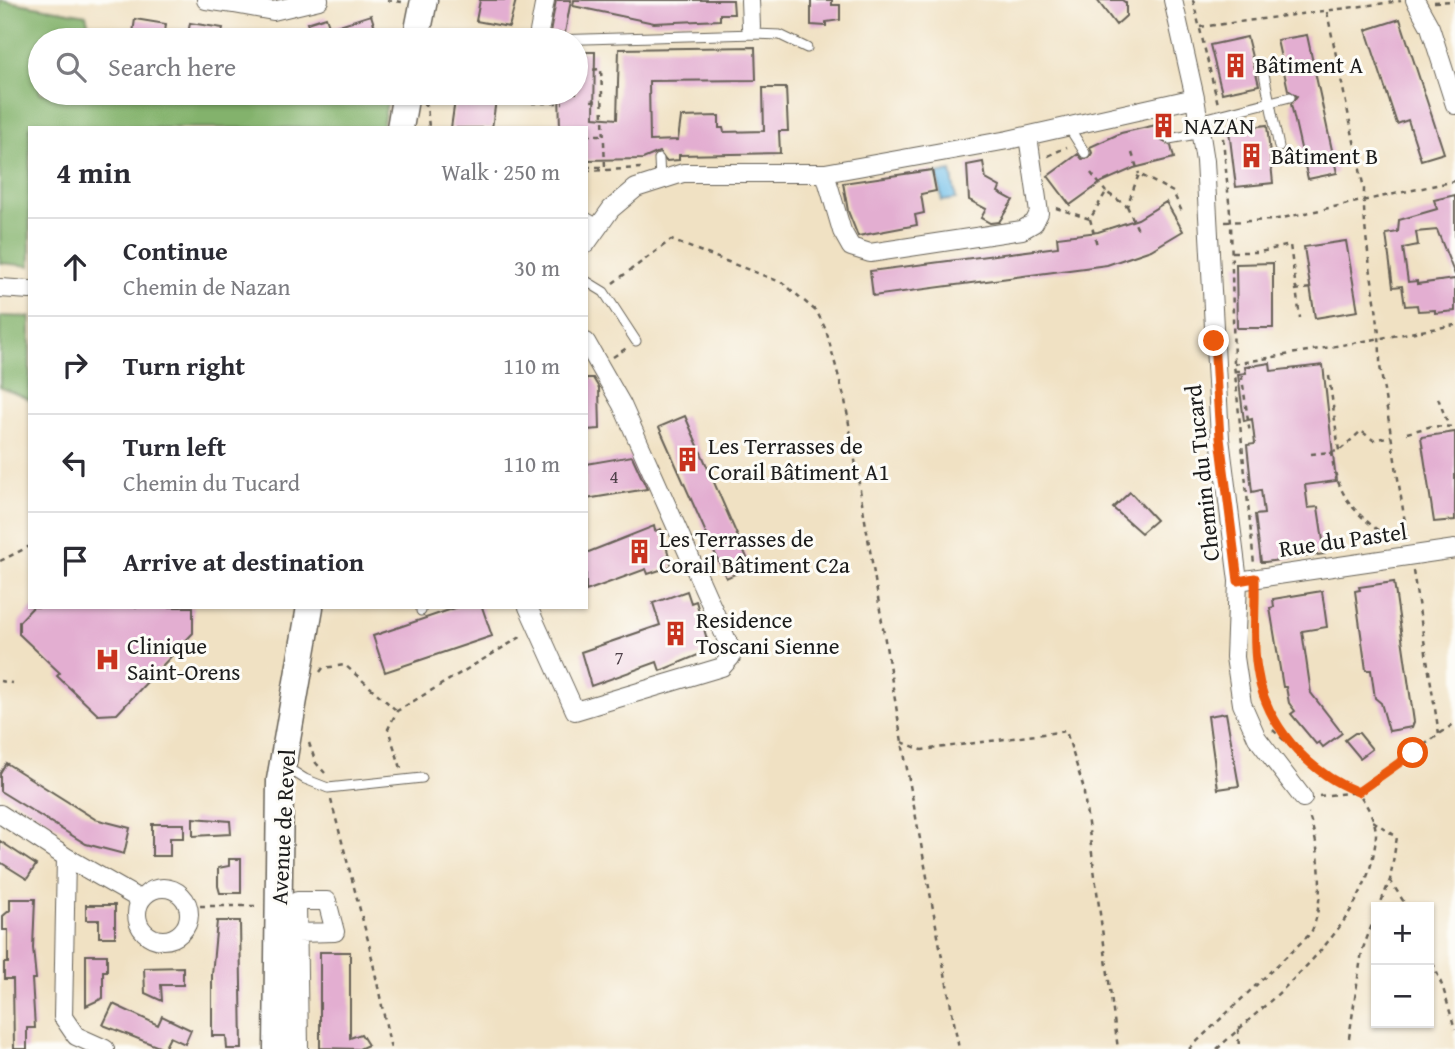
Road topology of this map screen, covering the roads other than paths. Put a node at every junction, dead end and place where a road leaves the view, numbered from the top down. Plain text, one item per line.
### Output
1 (206, 0) edge
2 (319, 0) edge
3 (424, 0) edge
4 (545, 0) edge
5 (750, 0) edge
6 (1173, 0) edge
7 (1418, 0) edge
8 (232, 2) edge
9 (751, 27) dead end
10 (418, 28) edge
11 (545, 28) edge
12 (588, 36) edge
13 (807, 48) dead end
14 (1262, 64) dead end
15 (1290, 97) dead end
16 (1195, 98) junction
17 (1270, 101) junction
18 (410, 105) edge
19 (1455, 106) edge
20 (401, 126) edge
21 (1068, 126) junction
22 (1200, 126) junction
23 (1028, 135) junction
24 (1169, 139) dead end
25 (1279, 147) dead end
26 (1080, 152) road end
27 (825, 173) junction
28 (592, 220) edge
29 (588, 282) edge
30 (0, 288) edge
31 (28, 290) edge
32 (636, 341) road end
33 (588, 345) edge
34 (1455, 549) edge
35 (1247, 579) junction
36 (310, 609) edge
37 (529, 609) edge
38 (282, 764) junction
39 (422, 778) dead end
40 (1303, 798) road end
41 (0, 814) edge
42 (66, 858) junction
43 (141, 900) junction
44 (297, 933) dead end
45 (105, 1049) edge
46 (277, 1049) edge
47 (299, 1049) edge

1 - 8 street
2 - 8 street
3 - 10 main road
4 - 11 street
5 - 9 street
6 - 16 street, Chemin du Tucard
7 - 19 street
12 - 13 lane
14 - 17 lane
15 - 17 lane
16 - 21 street
16 - 22 street, Chemin du Tucard
17 - 22 lane
17 - 25 lane
18 - 20 main road
21 - 23 street
21 - 26 lane
22 - 24 lane
22 - 35 street, Chemin du Tucard
23 - 27 street
23 - 27 street
27 - 28 street
29 - 32 lane
30 - 31 street
33 - 37 street
34 - 35 street, Rue du Pastel
35 - 40 street, Chemin du Tucard
36 - 38 main road, Avenue de Revel
38 - 39 lane
38 - 46 main road, Avenue de Revel
41 - 42 street
42 - 43 street
42 - 45 street
43 - 43 street
44 - 47 street

